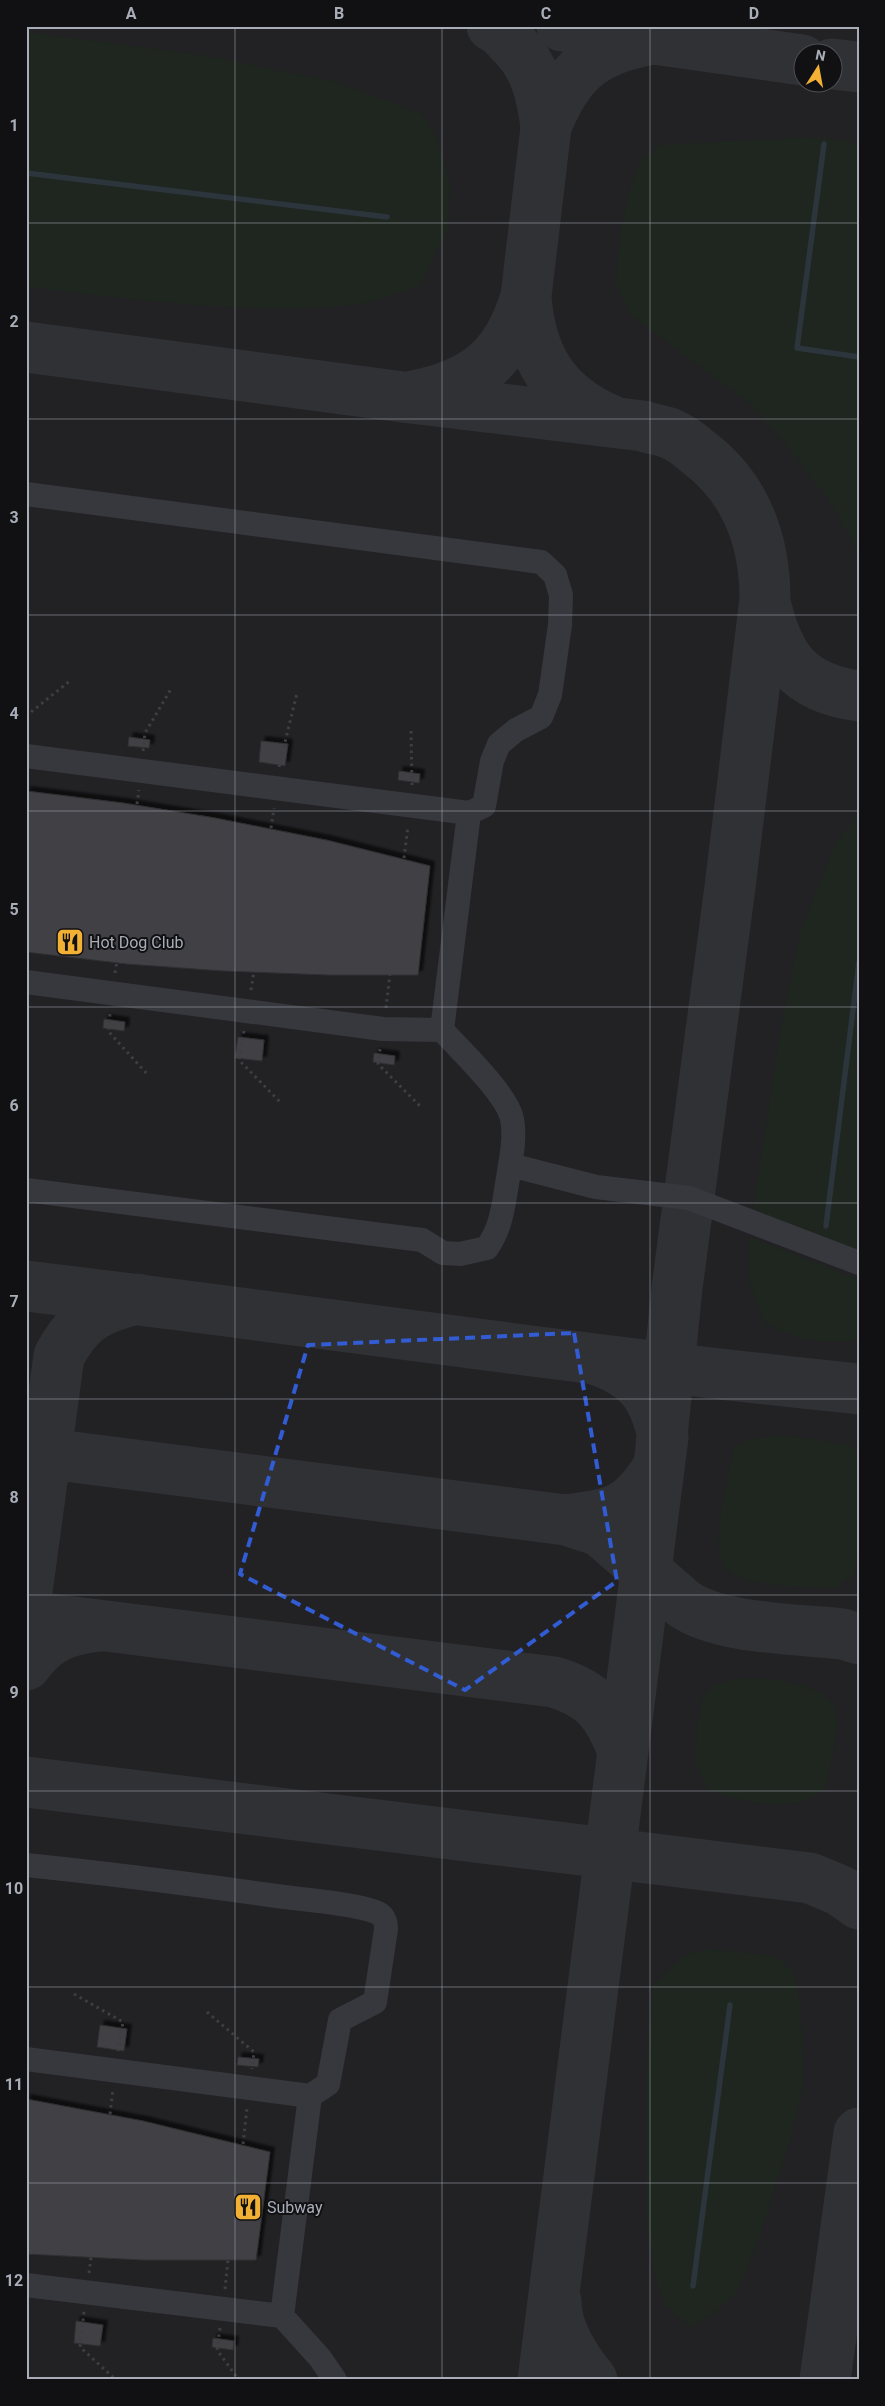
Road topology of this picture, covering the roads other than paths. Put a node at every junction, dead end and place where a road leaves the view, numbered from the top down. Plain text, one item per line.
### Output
1 (26, 494) edge
2 (26, 756) edge
3 (470, 813) junction
4 (26, 982) edge
5 (442, 1030) junction
6 (510, 1165) junction
7 (26, 1190) edge
8 (859, 1263) edge
9 (26, 1865) edge
10 (26, 2059) edge
11 (310, 2096) junction
12 (26, 2285) edge
13 (282, 2316) junction
14 (335, 2380) edge

1 - 3 lane
2 - 3 lane
3 - 5 lane
4 - 5 lane
5 - 6 lane
6 - 7 lane
6 - 8 lane
9 - 11 lane
10 - 11 lane
11 - 13 lane
12 - 13 lane
13 - 14 lane

